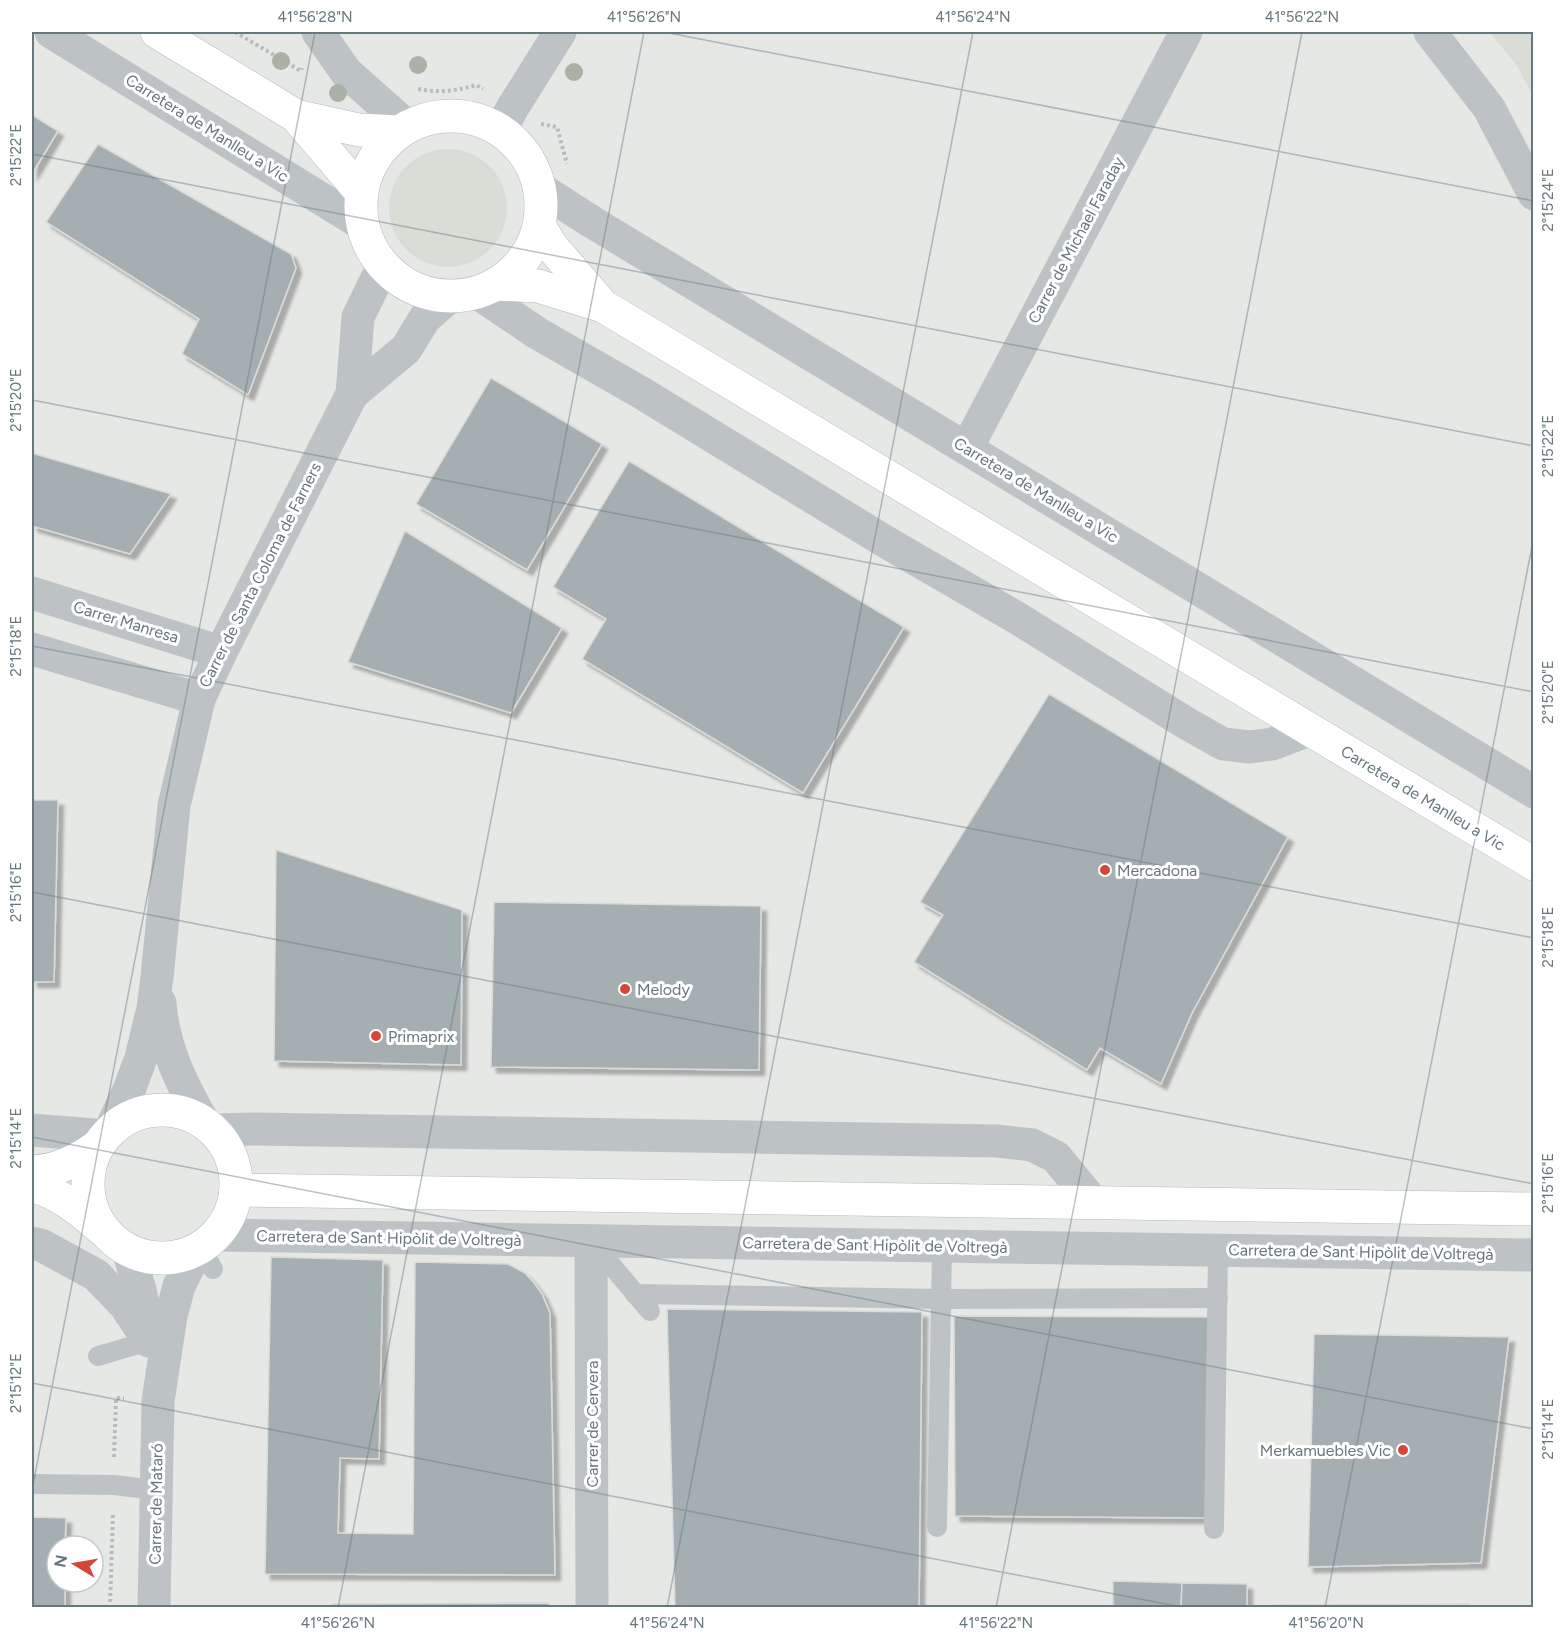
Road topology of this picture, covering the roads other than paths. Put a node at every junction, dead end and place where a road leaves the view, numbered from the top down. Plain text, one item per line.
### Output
1 (51, 32) edge
2 (157, 32) edge
3 (560, 32) edge
4 (1186, 32) edge
5 (1430, 32) edge
6 (322, 38) edge
7 (296, 116) junction
8 (507, 118) junction
9 (404, 129) junction
10 (539, 188) junction
11 (362, 192) junction
12 (1533, 194) edge
13 (362, 224) junction
14 (539, 225) junction
15 (383, 266) junction
16 (474, 291) junction
17 (603, 306) junction
18 (352, 394) junction
19 (967, 448) junction
20 (32, 593) edge
21 (32, 649) edge
22 (220, 652) junction
23 (199, 699) junction
24 (1309, 730) junction
25 (1533, 792) edge
26 (1533, 864) edge
27 (157, 977) junction
28 (208, 1126) junction
29 (32, 1130) edge
30 (105, 1138) junction
31 (32, 1172) edge
32 (32, 1186) edge
33 (236, 1190) junction
34 (1093, 1202) junction
35 (1533, 1209) edge
36 (591, 1241) junction
37 (117, 1242) junction
38 (32, 1243) edge
39 (942, 1246) junction
40 (210, 1250) junction
41 (1218, 1250) junction
42 (1533, 1255) edge
43 (635, 1294) junction
44 (1218, 1298) junction
45 (941, 1299) junction
46 (650, 1311) dead end
47 (149, 1341) junction
48 (98, 1356) dead end
49 (158, 1401) junction
50 (32, 1484) edge
51 (156, 1490) junction
52 (937, 1527) dead end
53 (1214, 1530) dead end
54 (154, 1608) edge
55 (592, 1608) edge

1 - 13 street, Carretera de Manlleu a Vic
2 - 7 street
3 - 8 street
4 - 19 street, Carrer de Michael Faraday
5 - 12 street
6 - 9 street
7 - 9 street
7 - 11 street
8 - 9 street
8 - 10 street
9 - 11 street
10 - 14 street
10 - 19 street, Carretera de Manlleu a Vic
11 - 13 street
13 - 15 street
14 - 16 street
14 - 17 street, Carretera de Manlleu a Vic
15 - 16 street
15 - 18 street, Carrer de Santa Coloma de Farners
16 - 17 street, Carretera de Manlleu a Vic
16 - 18 street, Carrer de Santa Coloma de Farners
16 - 24 street
17 - 24 street, Carretera de Manlleu a Vic
18 - 22 street, Carrer de Santa Coloma de Farners
19 - 25 street, Carretera de Manlleu a Vic
20 - 22 street, Carrer Manresa
21 - 23 street
22 - 23 street, Carrer de Santa Coloma de Farners
23 - 27 street, Carrer de Santa Coloma de Farners
24 - 26 street, Carretera de Manlleu a Vic
27 - 28 street, Carrer de Santa Coloma de Farners
27 - 30 street, Carrer de Santa Coloma de Farners
28 - 30 street
28 - 33 street
28 - 34 street
29 - 30 street
30 - 31 street
30 - 37 street
32 - 37 street
33 - 34 street
33 - 40 street
34 - 35 street
36 - 39 street, Carretera de Sant Hipòlit de Voltregà
36 - 40 street, Carretera de Sant Hipòlit de Voltregà
36 - 43 lane
36 - 55 street, Carrer de Cervera
37 - 40 street
37 - 47 street, Carrer de Mataró
38 - 47 street
39 - 41 street, Carretera de Sant Hipòlit de Voltregà
39 - 45 lane
40 - 49 street, Carrer de Mataró
41 - 42 street, Carretera de Sant Hipòlit de Voltregà
41 - 44 lane
43 - 45 lane
43 - 46 lane
44 - 45 lane
44 - 53 lane
45 - 52 lane
47 - 48 lane
47 - 49 street, Carrer de Mataró
49 - 51 street, Carrer de Mataró
50 - 51 lane
51 - 54 street, Carrer de Mataró

